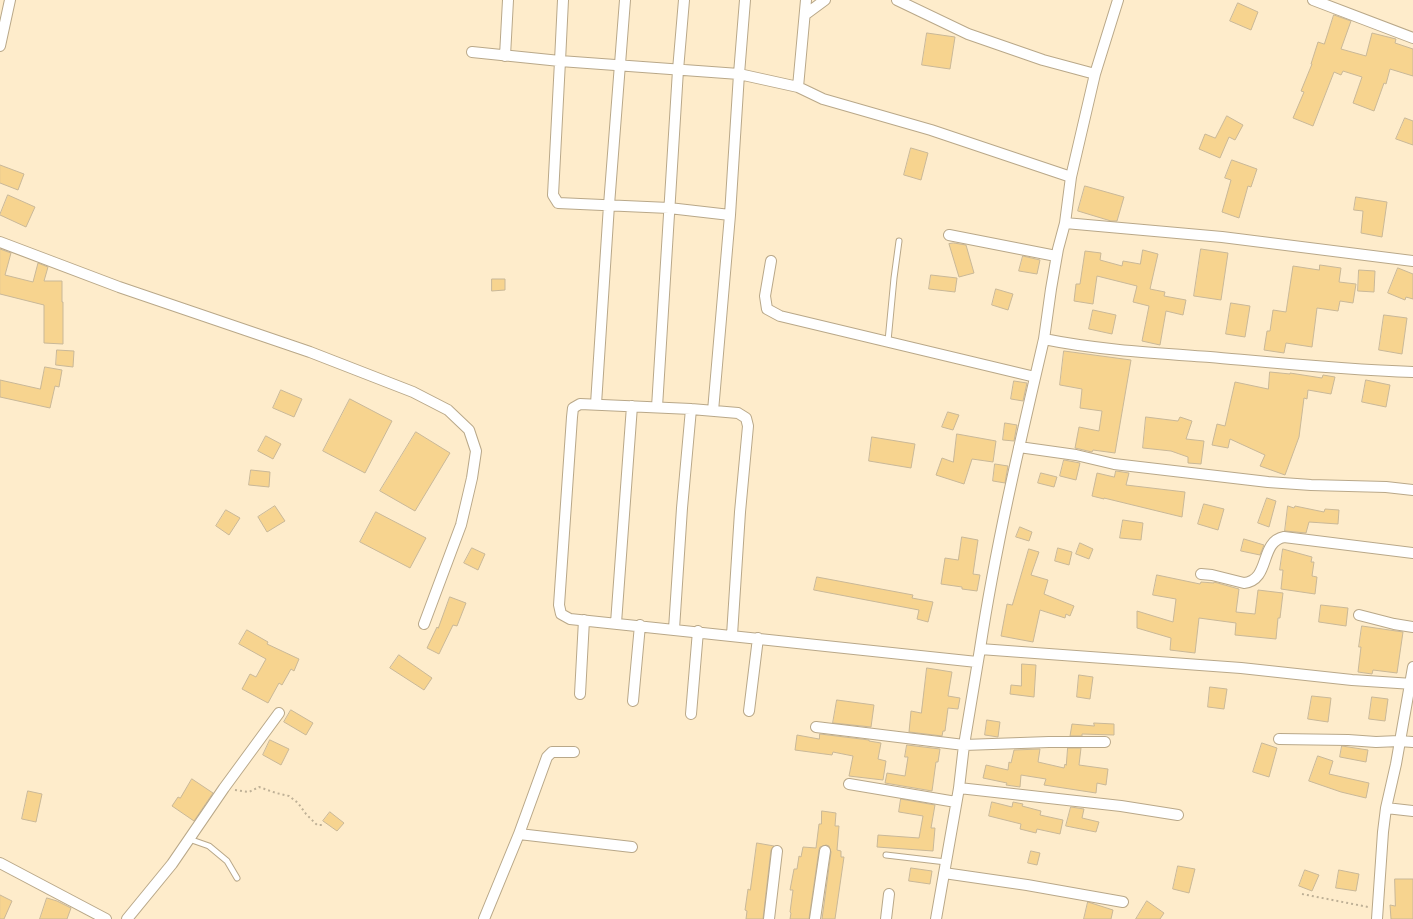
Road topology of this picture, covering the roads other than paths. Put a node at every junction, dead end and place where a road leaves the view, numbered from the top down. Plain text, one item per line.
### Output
1 (10, 0) edge
2 (508, 0) edge
3 (563, 0) edge
4 (625, 0) edge
5 (684, 0) edge
6 (745, 0) edge
7 (806, 0) edge
8 (824, 0) edge
9 (896, 0) edge
10 (1118, 0) edge
11 (1313, 0) edge
12 (806, 14) junction
13 (1413, 38) edge
14 (0, 46) edge
15 (472, 52) dead end
16 (505, 56) junction
17 (560, 62) junction
18 (620, 66) junction
19 (678, 70) junction
20 (740, 74) junction
21 (1095, 74) junction
22 (798, 87) junction
23 (1071, 177) junction
24 (609, 205) junction
25 (669, 208) junction
26 (730, 214) junction
27 (1065, 223) junction
28 (949, 235) dead end
29 (899, 241) dead end
30 (0, 242) edge
31 (1056, 256) junction
32 (771, 261) dead end
33 (1413, 261) edge
34 (1044, 339) junction
35 (888, 341) junction
36 (1413, 372) edge
37 (1035, 377) junction
38 (596, 404) junction
39 (632, 406) junction
40 (657, 407) junction
41 (690, 409) junction
42 (713, 411) junction
43 (1019, 447) junction
44 (1413, 490) edge
45 (1413, 553) edge
46 (1201, 574) dead end
47 (1359, 615) dead end
48 (584, 620) junction
49 (616, 623) junction
50 (424, 624) dead end
51 (640, 625) junction
52 (1413, 627) edge
53 (674, 629) junction
54 (698, 632) junction
55 (732, 635) junction
56 (758, 638) junction
57 (980, 649) junction
58 (977, 662) junction
59 (1413, 667) edge
60 (1412, 684) edge
61 (580, 694) dead end
62 (633, 701) dead end
63 (749, 711) dead end
64 (279, 712) dead end
65 (691, 714) dead end
66 (816, 728) dead end
67 (1279, 739) dead end
68 (1399, 741) junction
69 (1105, 742) dead end
70 (1413, 742) edge
71 (964, 744) junction
72 (574, 752) dead end
73 (849, 784) dead end
74 (959, 788) junction
75 (956, 802) junction
76 (1386, 808) junction
77 (1413, 811) edge
78 (1178, 815) dead end
79 (519, 834) junction
80 (188, 839) junction
81 (632, 847) dead end
82 (777, 851) dead end
83 (825, 851) dead end
84 (886, 855) dead end
85 (946, 862) junction
86 (0, 863) edge
87 (944, 873) junction
88 (238, 878) dead end
89 (889, 894) dead end
90 (1122, 902) dead end
91 (1378, 914) edge
92 (487, 918) edge
93 (106, 919) edge
94 (127, 919) edge
95 (769, 919) edge
96 (814, 919) edge
97 (886, 919) edge
98 (936, 919) edge

1 - 14 street
2 - 16 street
3 - 17 street
4 - 18 street
5 - 19 street
6 - 20 street
7 - 12 street
8 - 12 street
9 - 21 street
10 - 21 street
11 - 13 street
12 - 22 street
15 - 16 street
16 - 17 street
17 - 18 street
17 - 24 street
18 - 19 street
18 - 24 street
19 - 20 street
19 - 25 street
20 - 22 street
20 - 26 street
21 - 23 street
22 - 23 street
23 - 27 street
24 - 25 street
24 - 38 street
25 - 26 street
25 - 40 street
26 - 42 street
27 - 31 street
27 - 33 street
28 - 31 street
29 - 35 lane
30 - 50 street
31 - 34 street
32 - 35 street
34 - 36 street
34 - 37 street
35 - 37 street
37 - 43 street
38 - 39 street
38 - 48 street
39 - 40 street
39 - 49 street
40 - 41 street
41 - 42 street
41 - 53 street
42 - 55 street
43 - 44 street
43 - 57 street
45 - 46 street
47 - 52 street
48 - 49 street
48 - 61 street
49 - 51 street
51 - 53 street
51 - 62 street
53 - 54 street
54 - 55 street
54 - 65 street
55 - 56 street
56 - 58 street
56 - 63 street
57 - 58 street
57 - 60 street
58 - 71 street
59 - 60 street
60 - 68 street
64 - 80 street
66 - 71 street
67 - 68 street
68 - 70 street
68 - 76 street
69 - 71 street
71 - 74 street
72 - 79 street
73 - 75 street
74 - 75 street
74 - 78 street
75 - 85 street
76 - 77 street
76 - 91 street
79 - 81 street
79 - 92 street
80 - 88 lane
80 - 94 street
82 - 95 street
83 - 96 street
84 - 85 lane
85 - 87 street
86 - 93 street
87 - 90 street
87 - 98 street
89 - 97 street

